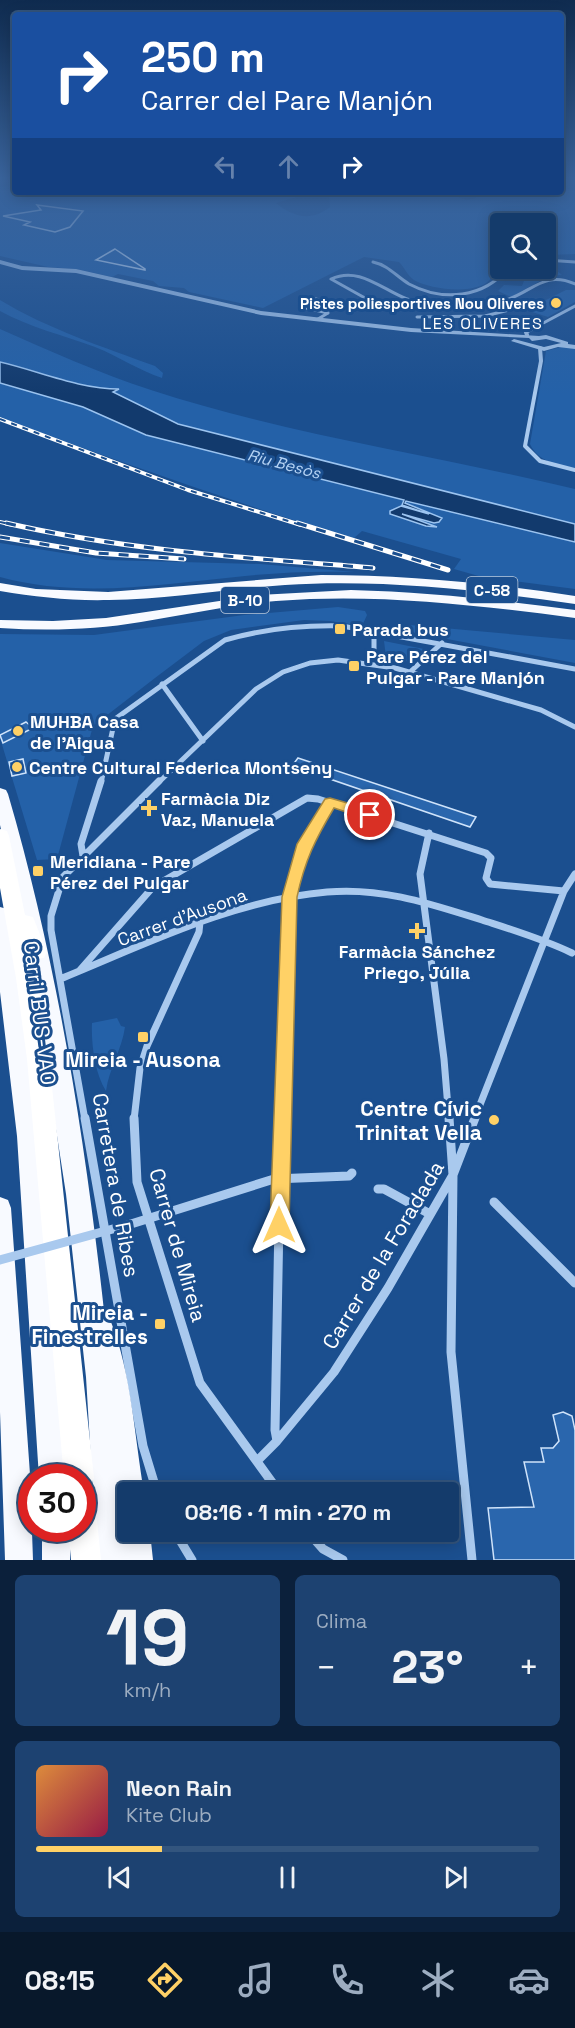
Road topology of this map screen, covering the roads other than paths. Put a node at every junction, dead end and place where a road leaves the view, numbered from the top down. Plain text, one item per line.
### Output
1 (556, 261) edge
2 (0, 262) edge
3 (373, 262) dead end
4 (575, 262) edge
5 (498, 279) edge
6 (575, 284) edge
7 (575, 306) edge
8 (396, 310) dead end
9 (509, 310) dead end
10 (328, 314) junction
11 (417, 317) dead end
12 (318, 319) junction
13 (527, 335) dead end
14 (497, 337) junction
15 (536, 337) junction
16 (558, 343) junction
17 (575, 345) edge
18 (530, 346) junction
19 (540, 348) junction
20 (575, 470) edge
21 (0, 587) edge
22 (575, 600) edge
23 (575, 616) edge
24 (0, 624) edge
25 (374, 632) junction
26 (442, 643) junction
27 (382, 663) junction
28 (575, 669) edge
29 (410, 672) junction
30 (162, 684) junction
31 (575, 727) edge
32 (203, 741) junction
33 (0, 794) edge
34 (330, 802) junction
35 (429, 833) junction
36 (0, 836) edge
37 (85, 836) junction
38 (99, 839) junction
39 (83, 856) junction
40 (575, 868) edge
41 (573, 875) edge
42 (10, 878) junction
43 (564, 891) junction
44 (290, 897) junction
45 (423, 901) junction
46 (0, 914) edge
47 (200, 922) junction
48 (544, 940) junction
49 (37, 952) junction
50 (572, 953) dead end
51 (80, 970) junction
52 (60, 979) junction
53 (351, 1175) dead end
54 (453, 1175) junction
55 (279, 1178) junction
56 (381, 1188) dead end
57 (496, 1203) dead end
58 (0, 1208) edge
59 (430, 1214) junction
60 (148, 1220) junction
61 (0, 1260) edge
62 (86, 1268) junction
63 (575, 1283) edge
64 (278, 1441) junction
65 (257, 1461) junction
66 (52, 1464) edge
67 (78, 1464) edge
68 (128, 1482) edge
69 (153, 1482) edge
70 (272, 1482) edge
71 (56, 1542) edge
72 (84, 1542) edge
73 (136, 1542) edge
74 (182, 1542) edge
75 (317, 1542) edge
76 (19, 1560) edge
77 (56, 1560) edge
78 (86, 1560) edge
79 (111, 1560) edge
80 (139, 1560) edge
81 (192, 1560) edge
82 (343, 1560) edge
83 (472, 1560) edge

1 - 4 street
2 - 12 street
3 - 5 street
6 - 8 street
7 - 13 street
9 - 11 street
10 - 10 street
10 - 12 street
12 - 14 street
14 - 15 street
14 - 18 street
15 - 16 street
15 - 18 street
16 - 17 street
16 - 19 street
18 - 19 street
19 - 20 street
21 - 22 highway, C-58
23 - 24 highway, B-10
25 - 26 street
25 - 27 street
25 - 30 street
26 - 28 street
26 - 29 street
27 - 29 street
27 - 32 street
29 - 31 street
30 - 32 street
30 - 37 street
32 - 38 street
33 - 49 highway
34 - 35 street
34 - 44 street
34 - 51 street
35 - 43 street
35 - 45 street
36 - 42 highway
37 - 38 street
37 - 39 street
38 - 39 street
39 - 52 street, Carretera de Ribes
40 - 41 street, Carrer de la Foradada
41 - 43 street, Carrer de la Foradada
42 - 49 highway
42 - 67 highway
43 - 48 street, Carrer de la Foradada
44 - 45 street, Carrer d'Ausona
44 - 47 street, Carrer d'Ausona
44 - 55 street
45 - 48 street, Carrer d'Ausona
45 - 54 street
46 - 66 highway, Carril BUS-VAO
47 - 51 street, Carrer d'Ausona
47 - 60 street, Carrer de Mireia
48 - 50 street, Carrer d'Ausona
48 - 54 street, Carrer de la Foradada
49 - 62 highway
51 - 52 street, Carrer d'Ausona
52 - 69 street, Carretera de Ribes
53 - 55 street
54 - 59 street, Carrer de la Foradada
54 - 83 street
55 - 60 street
55 - 64 street
56 - 59 street
57 - 63 street
58 - 76 highway
59 - 64 street, Carrer de la Foradada
60 - 61 street, bridge
60 - 65 street, Carrer de Mireia
62 - 68 highway
62 - 79 highway
64 - 65 street, Carrer de la Foradada
65 - 70 street, Carrer de Mireia
71 - 77 highway
72 - 78 highway
73 - 80 highway
74 - 81 street
75 - 82 street

